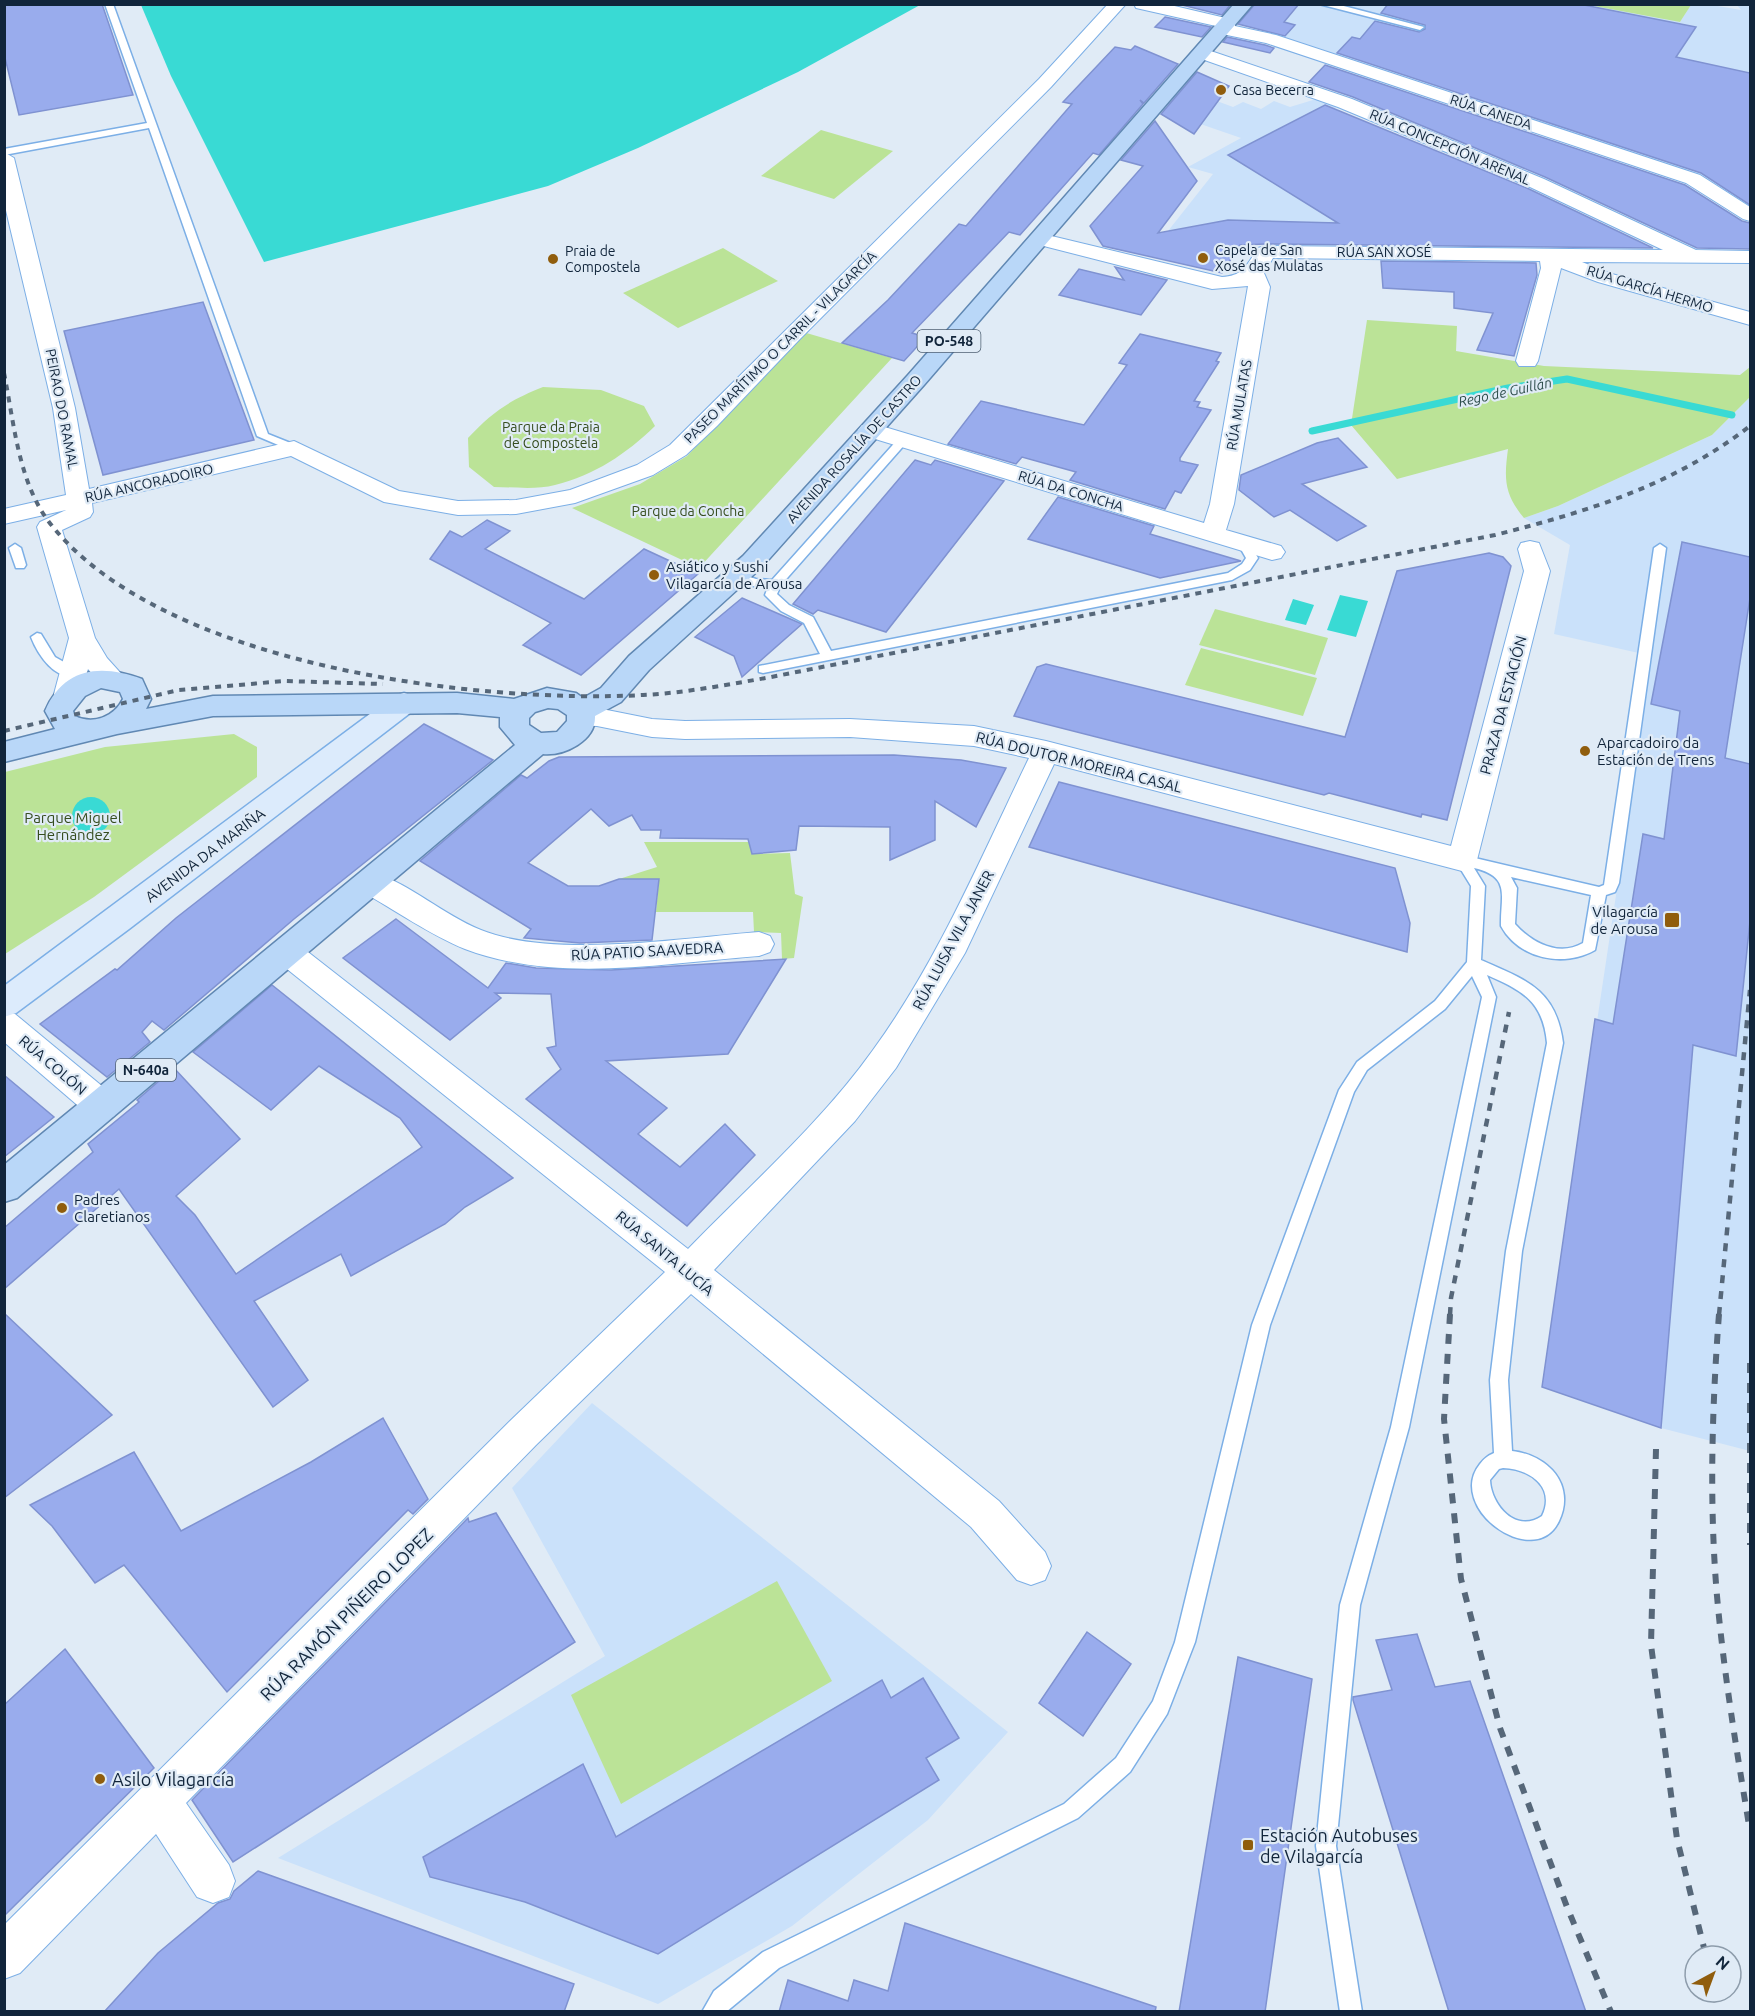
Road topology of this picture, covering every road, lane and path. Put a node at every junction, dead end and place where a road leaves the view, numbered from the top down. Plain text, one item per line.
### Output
1 (109, 4) edge
2 (1118, 4) edge
3 (1142, 4) edge
4 (1244, 4) edge
5 (1323, 4) edge
6 (1225, 26) junction
7 (1420, 27) dead end
8 (1202, 53) junction
9 (153, 125) junction
10 (4, 152) edge
11 (4, 158) edge
12 (1750, 215) edge
13 (1039, 239) junction
14 (1550, 256) junction
15 (1692, 256) junction
16 (1750, 257) edge
17 (1254, 274) junction
18 (1750, 319) edge
19 (1527, 362) dead end
20 (870, 430) junction
21 (903, 440) junction
22 (294, 448) junction
23 (79, 500) junction
24 (4, 517) edge
25 (1212, 535) junction
26 (1244, 544) junction
27 (15, 548) dead end
28 (1660, 548) dead end
29 (1530, 549) dead end
30 (1272, 552) dead end
31 (20, 565) dead end
32 (738, 577) junction
33 (775, 584) junction
34 (37, 637) dead end
35 (82, 638) junction
36 (827, 656) junction
37 (763, 669) dead end
38 (122, 682) junction
39 (67, 693) junction
40 (404, 703) junction
41 (213, 706) junction
42 (575, 716) junction
43 (103, 728) junction
44 (524, 728) junction
45 (10, 751) edge
46 (1046, 751) junction
47 (1462, 860) junction
48 (1492, 868) junction
49 (372, 882) junction
50 (1599, 892) junction
51 (759, 944) dead end
52 (288, 953) junction
53 (1474, 963) junction
54 (4, 1004) edge
55 (4, 1023) edge
56 (102, 1106) junction
57 (4, 1186) edge
58 (689, 1272) junction
59 (1503, 1459) junction
60 (1031, 1566) dead end
61 (160, 1802) junction
62 (213, 1881) dead end
63 (4, 1958) edge
64 (713, 2012) edge
65 (1351, 2012) edge

1 - 9 lane
2 - 22 street, PASEO MARÍTIMO O CARRIL - VILAGARCÍA
3 - 6 street, RÚA CANEDA
4 - 6 main road, AVENIDA ROSALÍA DE CASTRO / PO-548
5 - 7 lane
6 - 8 main road, AVENIDA ROSALÍA DE CASTRO / PO-548
6 - 12 street, RÚA CANEDA
8 - 13 main road, AVENIDA ROSALÍA DE CASTRO / PO-548
8 - 15 street, RÚA CONCEPCIÓN ARENAL
9 - 10 lane
9 - 22 lane
11 - 23 street, PEIRAO DO RAMAL
13 - 17 street
13 - 20 main road, AVENIDA ROSALÍA DE CASTRO / PO-548
14 - 15 street, RÚA SAN XOSÉ
14 - 17 street, RÚA SAN XOSÉ
14 - 18 street, RÚA GARCÍA HERMO
14 - 19 street
15 - 16 street, RÚA SAN XOSÉ
17 - 25 street, RÚA MULATAS
20 - 21 street, RÚA DA CONCHA
20 - 32 main road, AVENIDA ROSALÍA DE CASTRO / PO-548
21 - 25 street, RÚA DA CONCHA
21 - 33 lane
22 - 23 street, RÚA ANCORADOIRO
23 - 24 street, RÚA ANCORADOIRO
23 - 35 street
25 - 26 street, RÚA DA CONCHA
26 - 30 street, RÚA DA CONCHA
26 - 36 lane
27 - 31 lane
28 - 50 lane
29 - 47 street, PRAZA DA ESTACIÓN
32 - 33 lane
32 - 42 main road, AVENIDA ROSALÍA DE CASTRO / PO-548
33 - 36 lane
34 - 39 lane
35 - 38 street
35 - 39 street
36 - 37 lane
38 - 39 main road
38 - 41 main road
38 - 43 main road
39 - 43 main road
39 - 45 main road
40 - 41 main road
40 - 44 main road
40 - 54 street, AVENIDA DA MARIÑA
41 - 43 main road
42 - 44 main road
42 - 44 main road
42 - 46 street, RÚA DOUTOR MOREIRA CASAL
43 - 45 main road
44 - 49 main road, N-640a
46 - 47 street, RÚA DOUTOR MOREIRA CASAL
46 - 58 street, RÚA LUISA VILA JANER
47 - 48 lane
47 - 53 lane
48 - 50 lane
48 - 50 lane
49 - 51 street, RÚA PATIO SAAVEDRA
49 - 52 main road, N-640a
52 - 56 main road, N-640a
52 - 58 street, RÚA SANTA LUCÍA
53 - 59 lane
53 - 64 lane
53 - 65 lane
55 - 56 street, RÚA COLÓN
56 - 57 main road, N-640a
58 - 60 street, RÚA SANTA LUCÍA
58 - 61 street, RÚA RAMÓN PIÑEIRO LOPEZ
59 - 59 lane
61 - 62 street
61 - 63 street, RÚA RAMÓN PIÑEIRO LOPEZ

